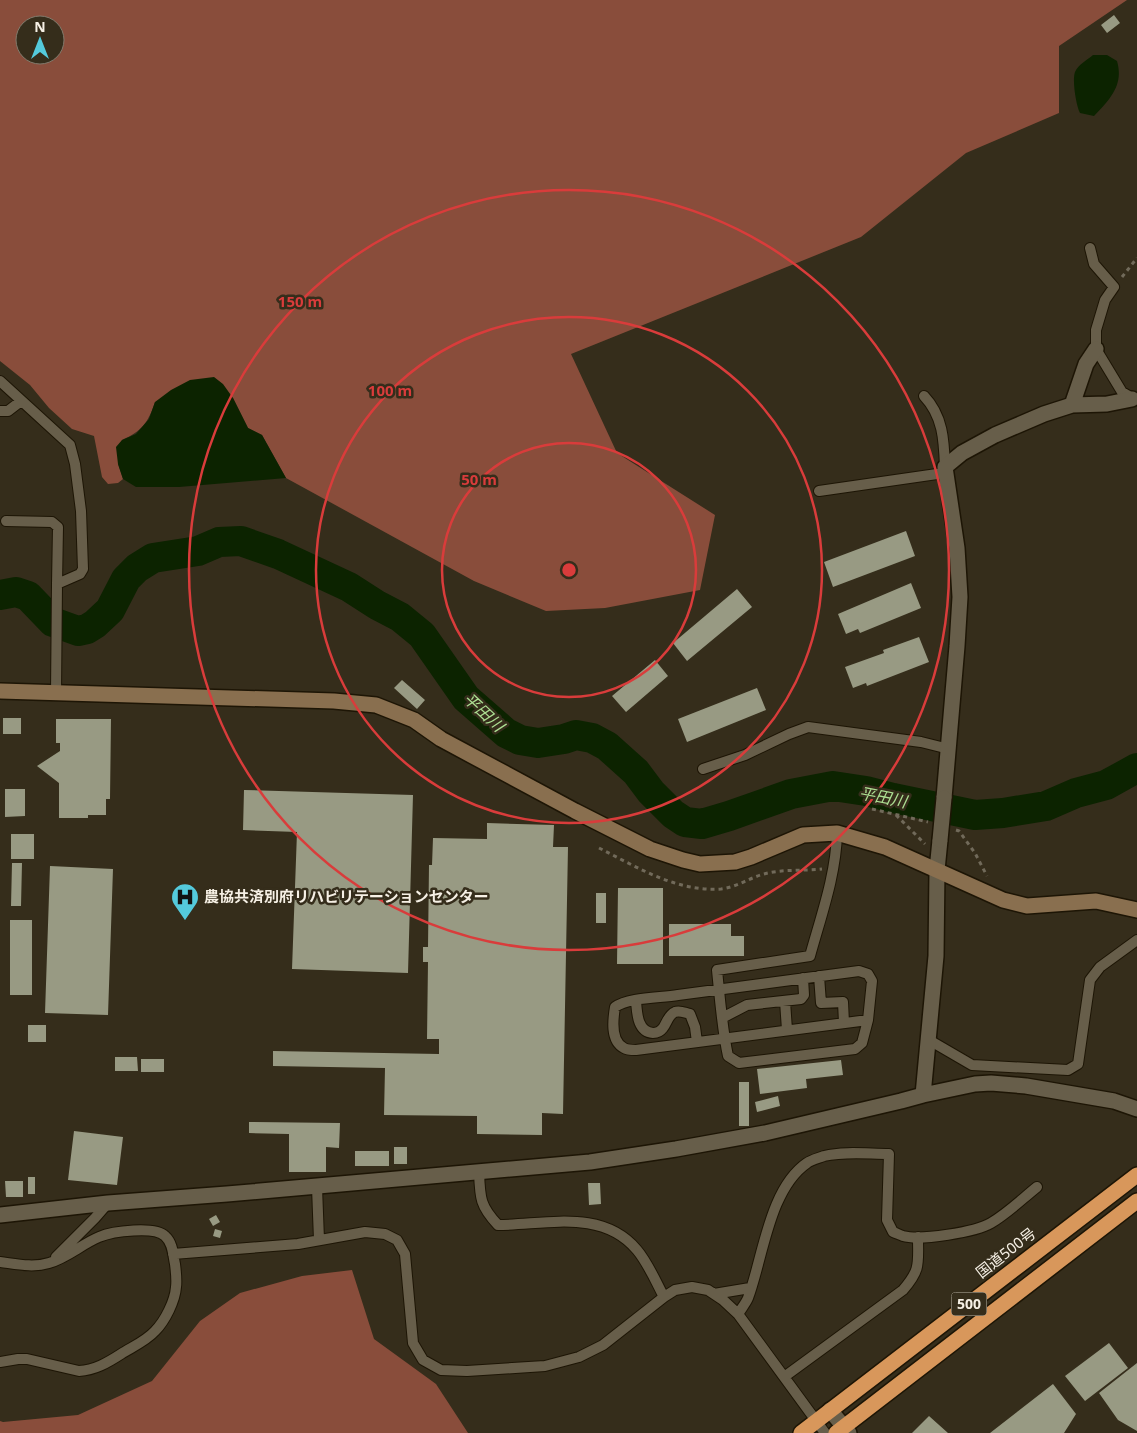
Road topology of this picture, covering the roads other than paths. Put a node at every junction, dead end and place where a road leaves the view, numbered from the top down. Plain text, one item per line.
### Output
1 (1090, 248) dead end
2 (1096, 349) junction
3 (0, 381) edge
4 (924, 396) dead end
5 (21, 400) junction
6 (1134, 400) edge
7 (1072, 405) junction
8 (0, 411) edge
9 (944, 470) junction
10 (819, 491) dead end
11 (6, 521) dead end
12 (57, 588) junction
13 (56, 689) junction
14 (0, 691) edge
15 (949, 749) junction
16 (703, 769) dead end
17 (837, 833) junction
18 (937, 870) junction
19 (1137, 910) edge
20 (1137, 940) edge
21 (819, 976) junction
22 (803, 978) junction
23 (719, 990) junction
24 (636, 1001) junction
25 (785, 1001) junction
26 (722, 1018) junction
27 (868, 1020) junction
28 (844, 1023) junction
29 (787, 1030) junction
30 (724, 1038) junction
31 (929, 1040) junction
32 (697, 1042) junction
33 (923, 1095) junction
34 (1137, 1109) edge
35 (479, 1172) junction
36 (1137, 1175) edge
37 (316, 1187) junction
38 (1037, 1187) dead end
39 (1137, 1201) edge
40 (108, 1203) junction
41 (0, 1215) edge
42 (918, 1237) junction
43 (319, 1240) junction
44 (173, 1254) junction
45 (0, 1262) edge
46 (50, 1263) junction
47 (750, 1288) junction
48 (714, 1294) junction
49 (664, 1297) junction
50 (738, 1314) junction
51 (0, 1362) edge
52 (784, 1376) junction
53 (830, 1410) junction
54 (820, 1427) edge
55 (843, 1431) edge
56 (801, 1433) edge

1 - 2 lane
2 - 6 lane
2 - 7 street
3 - 5 lane
4 - 9 lane
5 - 8 lane
5 - 12 lane
6 - 7 street
7 - 9 street
9 - 10 lane
9 - 15 street
11 - 12 lane
12 - 13 lane
13 - 14 street
13 - 17 street
15 - 16 lane
15 - 18 street, bridge
17 - 18 street
17 - 23 lane
18 - 19 street
18 - 31 street
20 - 31 lane
21 - 22 lane
21 - 27 lane
21 - 28 lane
22 - 23 lane
22 - 25 lane
23 - 24 lane
23 - 26 lane
24 - 32 lane
24 - 32 lane
25 - 26 lane
25 - 29 lane
26 - 30 lane
27 - 28 lane
27 - 30 lane
28 - 29 lane
29 - 30 lane
30 - 32 lane
31 - 33 street
33 - 34 street
33 - 35 street
35 - 37 street
35 - 49 lane
36 - 53 highway, 国道500号 / 500
37 - 40 street
37 - 43 lane
38 - 42 lane
39 - 55 highway, 500
40 - 41 street
40 - 46 lane
42 - 47 lane
42 - 52 lane
43 - 44 lane
43 - 49 lane
44 - 46 lane
44 - 51 lane
45 - 46 lane
47 - 48 lane
47 - 50 lane
48 - 49 lane
48 - 50 lane
50 - 52 lane
52 - 54 lane
53 - 54 highway, 国道500号 / 500
53 - 55 street
54 - 56 highway, 国道500号 / 500

